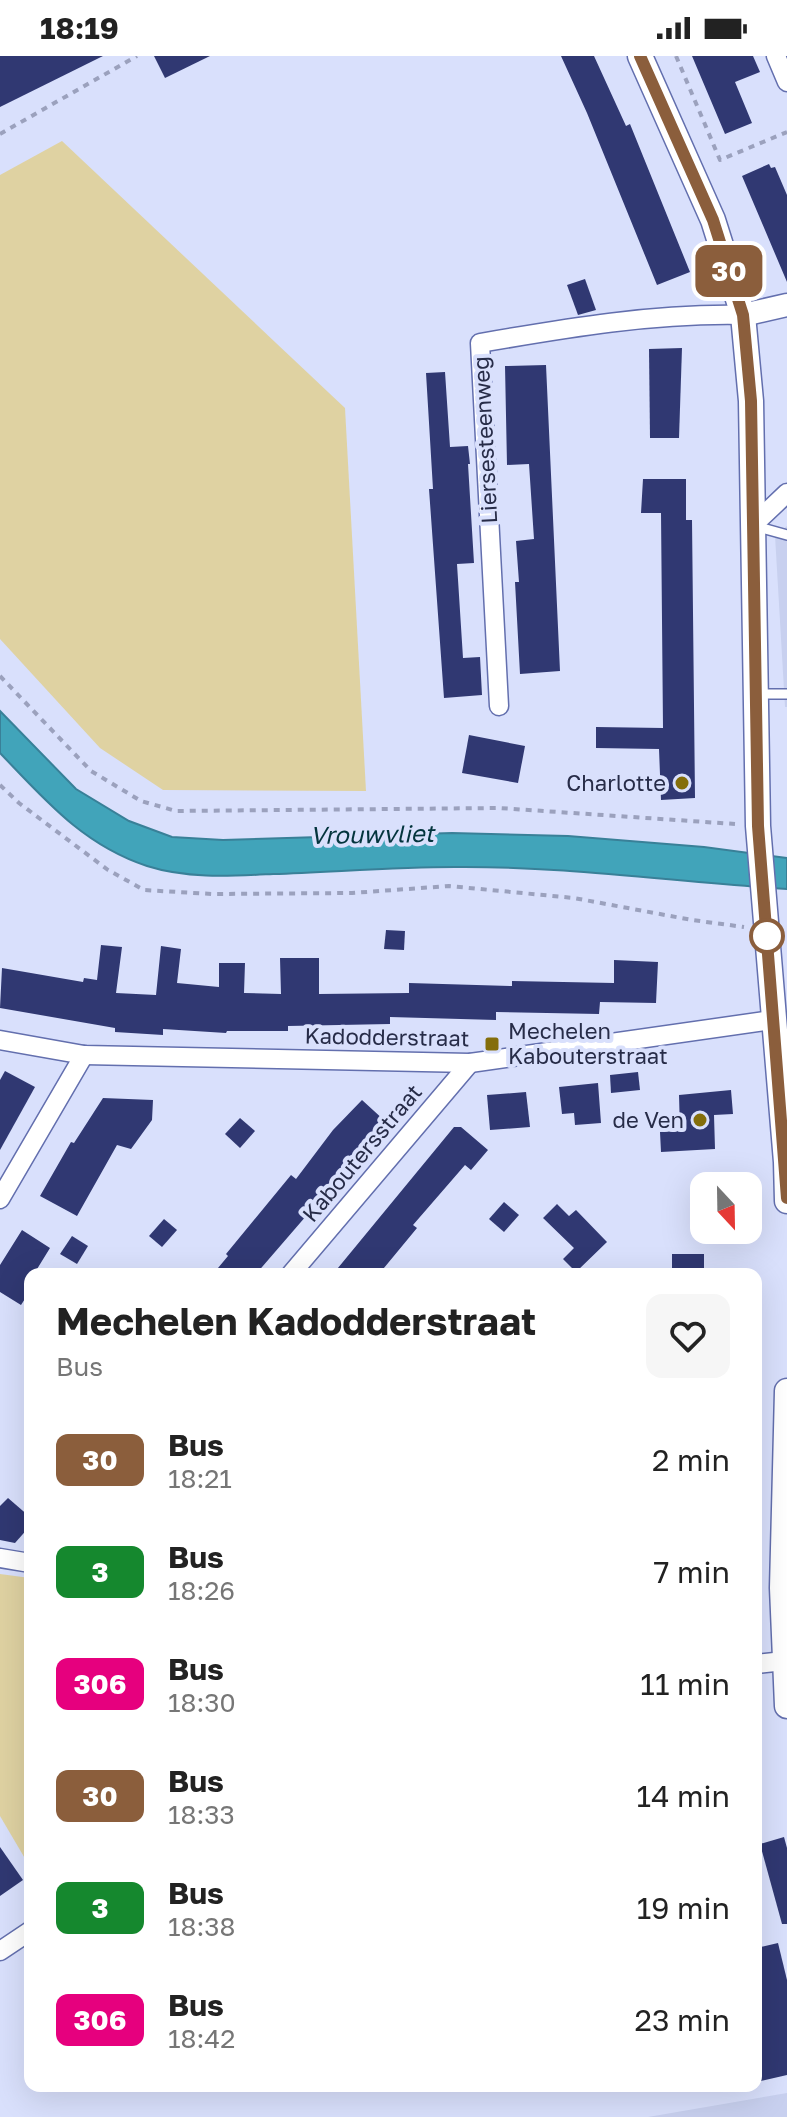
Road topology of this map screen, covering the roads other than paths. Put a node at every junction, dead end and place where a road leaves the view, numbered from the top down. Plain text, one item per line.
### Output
1 (640, 56) edge
2 (776, 56) edge
3 (787, 82) edge
4 (787, 305) edge
5 (743, 315) junction
6 (787, 493) edge
7 (752, 526) junction
8 (787, 535) edge
9 (755, 694) junction
10 (787, 694) edge
11 (499, 706) dead end
12 (778, 974) edge
13 (772, 1020) junction
14 (0, 1040) edge
15 (84, 1055) junction
16 (470, 1063) junction
17 (0, 1199) edge
18 (787, 1201) edge
19 (296, 1268) edge
20 (787, 1391) edge
21 (0, 1558) edge
22 (24, 1562) edge
23 (784, 1661) junction
24 (762, 1663) edge
25 (787, 1706) edge
26 (24, 1935) edge
27 (0, 1951) edge

1 - 5 main road
2 - 3 street
4 - 5 street
5 - 7 main road
5 - 11 street, Liersesteenweg
6 - 7 street
7 - 8 lane
7 - 9 main road
9 - 10 lane
9 - 12 main road
12 - 13 main road
13 - 16 street, Kadodderstraat
13 - 18 main road
14 - 15 street, Kadodderstraat
15 - 16 street, Kadodderstraat
15 - 17 street
16 - 19 street, Kaboutersstraat
20 - 23 main road
21 - 22 street
23 - 24 street
23 - 25 main road
26 - 27 street

